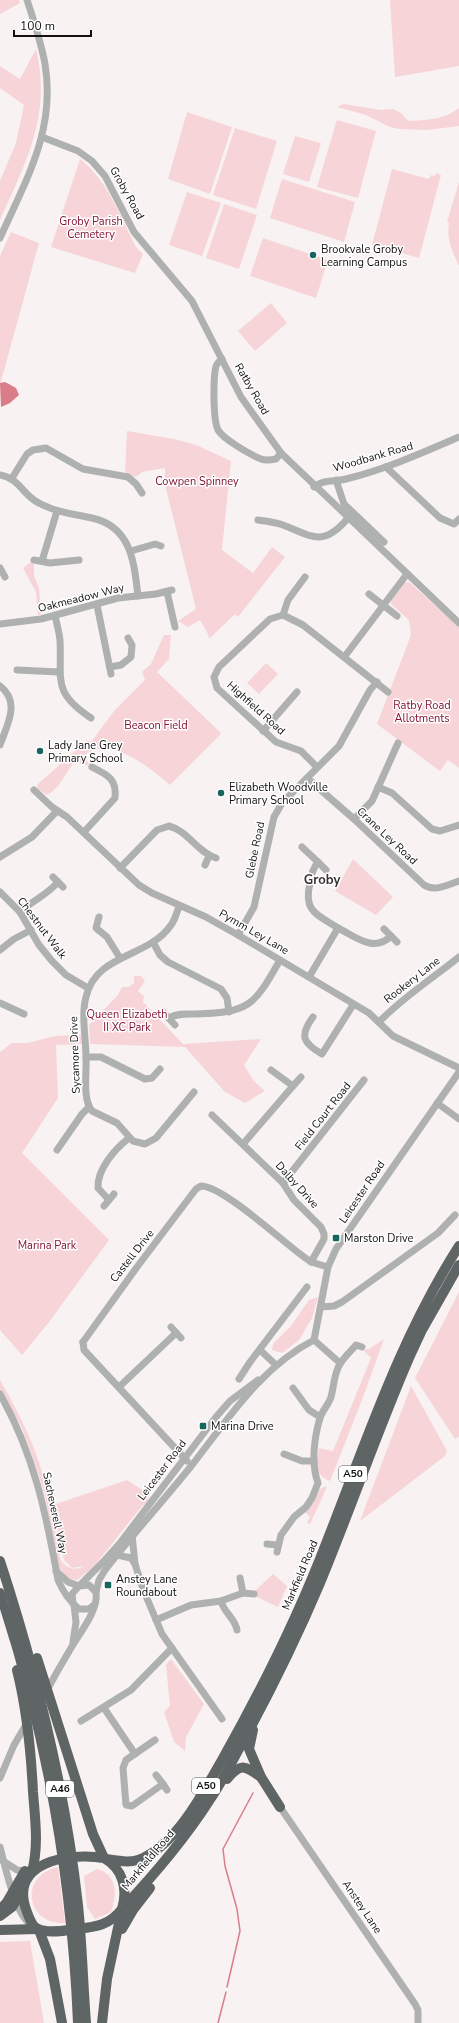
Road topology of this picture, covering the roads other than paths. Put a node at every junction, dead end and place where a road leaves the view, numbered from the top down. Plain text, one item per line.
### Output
1 (27, 0) edge
2 (42, 137) junction
3 (0, 238) edge
4 (222, 359) junction
5 (459, 437) edge
6 (281, 453) junction
7 (386, 467) junction
8 (0, 475) edge
9 (12, 478) junction
10 (336, 480) junction
11 (314, 487) junction
12 (142, 493) dead end
13 (57, 511) junction
14 (348, 518) junction
15 (459, 519) edge
16 (258, 520) dead end
17 (384, 542) dead end
18 (157, 543) dead end
19 (131, 551) junction
20 (34, 560) dead end
21 (80, 560) dead end
22 (42, 561) junction
23 (0, 568) edge
24 (407, 574) junction
25 (305, 576) dead end
26 (6, 577) dead end
27 (369, 594) dead end
28 (138, 596) junction
29 (97, 605) junction
30 (382, 606) junction
31 (283, 615) junction
32 (55, 616) junction
33 (397, 616) dead end
34 (459, 623) edge
35 (0, 624) edge
36 (175, 626) dead end
37 (133, 642) dead end
38 (344, 656) junction
39 (17, 662) dead end
40 (59, 672) junction
41 (377, 682) junction
42 (0, 686) edge
43 (297, 692) dead end
44 (388, 692) dead end
45 (86, 718) dead end
46 (263, 731) junction
47 (398, 743) dead end
48 (0, 745) edge
49 (104, 764) dead end
50 (92, 767) dead end
51 (317, 767) junction
52 (100, 771) junction
53 (307, 778) junction
54 (378, 787) junction
55 (34, 790) dead end
56 (52, 796) dead end
57 (47, 802) junction
58 (57, 811) junction
59 (354, 819) junction
60 (459, 825) edge
61 (84, 832) junction
62 (302, 847) dead end
63 (0, 857) edge
64 (318, 862) junction
65 (205, 866) dead end
66 (120, 868) junction
67 (326, 870) dead end
68 (459, 881) edge
69 (58, 882) dead end
70 (0, 892) edge
71 (179, 906) junction
72 (20, 912) junction
73 (99, 917) dead end
74 (338, 928) junction
75 (384, 929) dead end
76 (31, 930) junction
77 (238, 935) junction
78 (391, 936) junction
79 (153, 942) junction
80 (397, 942) dead end
81 (0, 950) edge
82 (459, 956) edge
83 (120, 958) junction
84 (280, 960) junction
85 (309, 977) junction
86 (88, 988) junction
87 (0, 1003) edge
88 (353, 1005) junction
89 (163, 1012) dead end
90 (229, 1012) junction
91 (24, 1014) dead end
92 (313, 1017) dead end
93 (169, 1018) junction
94 (379, 1022) junction
95 (174, 1025) dead end
96 (86, 1057) junction
97 (459, 1068) edge
98 (160, 1069) dead end
99 (271, 1070) dead end
100 (459, 1072) edge
101 (301, 1076) dead end
102 (152, 1078) junction
103 (364, 1080) dead end
104 (153, 1086) dead end
105 (293, 1086) junction
106 (194, 1092) dead end
107 (438, 1102) junction
108 (89, 1107) junction
109 (212, 1114) dead end
110 (459, 1115) edge
111 (459, 1119) edge
112 (129, 1138) junction
113 (243, 1144) junction
114 (57, 1150) dead end
115 (283, 1183) junction
116 (114, 1194) dead end
117 (455, 1215) dead end
118 (459, 1246) edge
119 (312, 1262) junction
120 (459, 1265) edge
121 (328, 1268) junction
122 (307, 1287) dead end
123 (321, 1307) junction
124 (176, 1333) dead end
125 (75, 1339) dead end
126 (314, 1340) junction
127 (83, 1342) junction
128 (358, 1344) dead end
129 (260, 1350) junction
130 (340, 1363) junction
131 (276, 1365) junction
132 (239, 1379) dead end
133 (119, 1387) junction
134 (295, 1393) dead end
135 (0, 1394) edge
136 (242, 1396) junction
137 (230, 1401) junction
138 (236, 1408) junction
139 (320, 1417) junction
140 (284, 1454) dead end
141 (184, 1458) junction
142 (314, 1461) junction
143 (192, 1465) junction
144 (132, 1535) junction
145 (267, 1544) dead end
146 (0, 1555) edge
147 (117, 1555) junction
148 (0, 1562) edge
149 (136, 1564) junction
150 (56, 1571) junction
151 (240, 1578) dead end
152 (80, 1585) junction
153 (96, 1592) junction
154 (0, 1593) edge
155 (243, 1593) junction
156 (254, 1594) dead end
157 (221, 1601) junction
158 (74, 1604) junction
159 (94, 1605) junction
160 (156, 1620) junction
161 (238, 1625) dead end
162 (72, 1646) junction
163 (172, 1648) junction
164 (263, 1704) junction
165 (104, 1708) junction
166 (222, 1719) dead end
167 (81, 1721) dead end
168 (155, 1740) dead end
169 (135, 1754) junction
170 (156, 1775) dead end
171 (261, 1777) junction
172 (0, 1778) edge
173 (212, 1797) junction
174 (280, 1807) joint
175 (0, 1847) edge
176 (105, 1858) junction
177 (4, 1860) junction
178 (29, 1872) junction
179 (18, 1894) junction
180 (122, 1909) junction
181 (0, 1910) edge
182 (0, 1916) edge
183 (37, 1929) junction
184 (0, 1930) edge
185 (116, 1942) junction
186 (62, 2023) edge
187 (78, 2023) edge
188 (86, 2023) edge
189 (102, 2023) edge
190 (418, 2023) edge

1 - 2 street
2 - 3 street
2 - 4 street, Groby Road
4 - 6 street, Ratby Road
4 - 6 street, Ratby Road
5 - 7 street, Woodbank Road
6 - 11 street, Ratby Road
7 - 10 street, Woodbank Road
7 - 15 street
8 - 9 street
9 - 12 street
9 - 13 street
10 - 11 street, Woodbank Road
10 - 17 street
11 - 14 street, Ratby Road
13 - 19 street
13 - 22 street
14 - 16 street
14 - 24 street, Ratby Road
18 - 19 street
19 - 28 street
20 - 22 street
21 - 22 street
23 - 26 street
24 - 30 street
24 - 34 street, Ratby Road
25 - 31 street
27 - 30 street
28 - 29 street, Oakmeadow Way
28 - 36 street, Oakmeadow Way
29 - 32 street, Oakmeadow Way
29 - 37 street
30 - 33 street
30 - 38 street
31 - 38 street
31 - 46 street, Highfield Road
32 - 35 street, Oakmeadow Way
32 - 40 street
38 - 41 street
39 - 40 street
40 - 45 street
41 - 44 street
41 - 51 street, Glebe Road
42 - 48 street
43 - 46 street
46 - 51 street, Highfield Road
47 - 54 street
49 - 52 street
50 - 52 street
51 - 53 street, Glebe Road
52 - 61 street
53 - 59 street, Crane Ley Road
53 - 77 street, Glebe Road
54 - 59 street
54 - 60 street
55 - 57 street, Pymm Ley Lane
56 - 57 street
57 - 58 street, Pymm Ley Lane
58 - 61 street, Pymm Ley Lane
58 - 63 street
59 - 68 street, Crane Ley Road
61 - 66 street, Pymm Ley Lane
62 - 64 street
64 - 67 street
64 - 74 street
65 - 66 street
66 - 71 street, Pymm Ley Lane
69 - 72 street
70 - 72 street, Chestnut Walk
71 - 77 street, Pymm Ley Lane
71 - 79 street, Sycamore Drive
72 - 76 street, Chestnut Walk
73 - 83 street
74 - 78 street
74 - 85 street
75 - 78 street
76 - 81 street
76 - 86 street, Chestnut Walk
77 - 84 street, Pymm Ley Lane
78 - 80 street
79 - 83 street, Sycamore Drive
79 - 90 street
82 - 94 street, Rookery Lane
83 - 86 street, Sycamore Drive
84 - 85 street, Pymm Ley Lane
84 - 90 street
85 - 88 street, Pymm Ley Lane
86 - 96 street, Sycamore Drive
87 - 91 street
88 - 92 street
88 - 94 street, Pymm Ley Lane
89 - 93 street
90 - 93 street
93 - 95 street
94 - 97 street, Pymm Ley Lane
96 - 102 street
96 - 108 street, Sycamore Drive
98 - 102 street
99 - 105 street
100 - 107 street, Leicester Road
101 - 105 street
102 - 104 street
103 - 115 street, Field Court Road
105 - 113 street
106 - 112 street
107 - 110 street
107 - 111 street
107 - 121 street, Leicester Road
108 - 112 street, Sycamore Drive
108 - 114 street
109 - 113 street, Dalby Drive
112 - 116 street
113 - 115 street, Dalby Drive
115 - 119 street, Dalby Drive
117 - 123 street
118 - 176 highway, Markfield Road / A50
119 - 121 street
119 - 127 street, Castell Drive
120 - 164 highway, Markfield Road / A50
121 - 123 street, Leicester Road
122 - 129 street
123 - 126 street, Leicester Road
124 - 133 street
125 - 127 street
126 - 130 street
126 - 131 street, Leicester Road
127 - 133 street
128 - 130 street
129 - 131 street
129 - 132 street
130 - 139 street
131 - 136 street, Leicester Road
133 - 141 street
134 - 139 street
135 - 150 street, Sacheverell Way
136 - 137 street, Leicester Road
136 - 138 street, Leicester Road
137 - 138 street
137 - 141 street, Leicester Road
138 - 143 street, Leicester Road
139 - 142 street
140 - 142 street
141 - 143 street
141 - 152 street, Leicester Road
142 - 145 street
143 - 144 street, Leicester Road
144 - 147 street, Leicester Road
144 - 149 street
146 - 176 highway
147 - 149 street
147 - 153 street, Leicester Road
148 - 188 highway, A46
149 - 160 street
150 - 152 street, Sacheverell Way
150 - 158 street, Sacheverell Way
151 - 155 street
152 - 153 street
152 - 158 street
153 - 159 street
154 - 178 highway
154 - 187 highway, A46
155 - 156 street
155 - 157 street
157 - 160 street
157 - 161 street
158 - 159 street
158 - 162 street
159 - 162 street
160 - 163 street
162 - 172 street
163 - 165 street
163 - 166 street
164 - 171 highway
164 - 173 highway, Markfield Road / A50
165 - 167 street
165 - 169 street
168 - 169 street
169 - 170 street
171 - 173 highway
171 - 174 highway
173 - 180 highway, Markfield Road / A50
173 - 185 highway
174 - 190 street, Anstey Lane
175 - 177 street
176 - 178 highway
176 - 180 highway
177 - 178 street
177 - 179 street
178 - 179 highway
179 - 181 highway
179 - 182 highway
179 - 183 highway
180 - 183 highway
180 - 185 highway
183 - 184 highway
183 - 186 highway
185 - 189 highway

